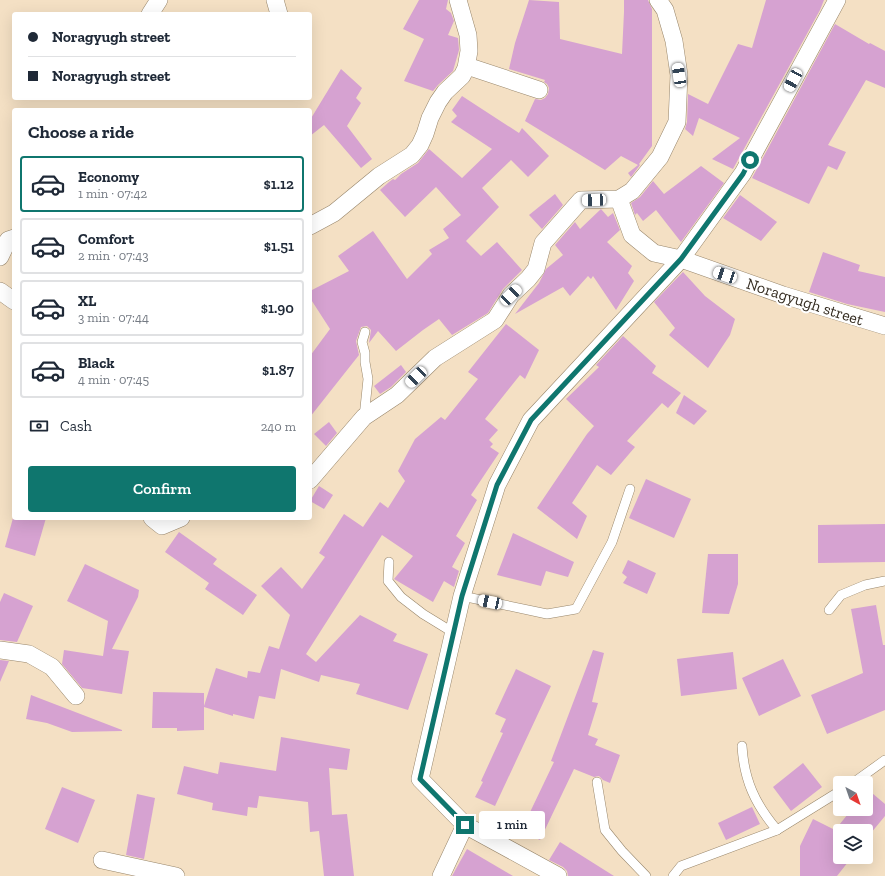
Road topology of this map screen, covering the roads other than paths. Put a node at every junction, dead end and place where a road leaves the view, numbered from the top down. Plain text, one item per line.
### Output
1 (159, 0) edge
2 (275, 0) edge
3 (458, 0) edge
4 (658, 0) edge
5 (837, 0) edge
6 (151, 12) edge
7 (279, 12) edge
8 (467, 66) junction
9 (539, 90) dead end
10 (619, 199) junction
11 (312, 225) edge
12 (12, 239) edge
13 (0, 257) edge
14 (681, 259) junction
15 (0, 291) edge
16 (12, 300) edge
17 (885, 326) edge
18 (365, 332) dead end
19 (364, 418) junction
20 (312, 478) edge
21 (630, 489) dead end
22 (154, 520) edge
23 (176, 520) edge
24 (389, 562) dead end
25 (885, 581) edge
26 (462, 596) junction
27 (829, 610) dead end
28 (454, 633) junction
29 (0, 650) edge
30 (76, 696) dead end
31 (742, 746) dead end
32 (885, 760) edge
33 (863, 776) edge
34 (597, 782) dead end
35 (833, 795) edge
36 (465, 825) junction
37 (777, 830) junction
38 (102, 860) dead end
39 (176, 876) edge
40 (441, 876) edge
41 (558, 876) edge
42 (646, 876) edge
43 (674, 876) edge

1 - 6 street
2 - 7 street
3 - 8 street
4 - 10 street
5 - 14 street
8 - 9 street
8 - 11 street
10 - 14 street, Noragyugh street
10 - 19 street
12 - 13 street
14 - 17 street, Noragyugh street
14 - 26 street
15 - 16 street
18 - 19 lane
19 - 20 street
21 - 26 lane
22 - 23 street
24 - 28 lane
25 - 27 lane
26 - 28 street
28 - 36 street
29 - 30 street
31 - 37 lane
32 - 33 lane
34 - 42 lane
35 - 37 lane
36 - 40 street
36 - 41 street
37 - 43 lane
38 - 39 street

